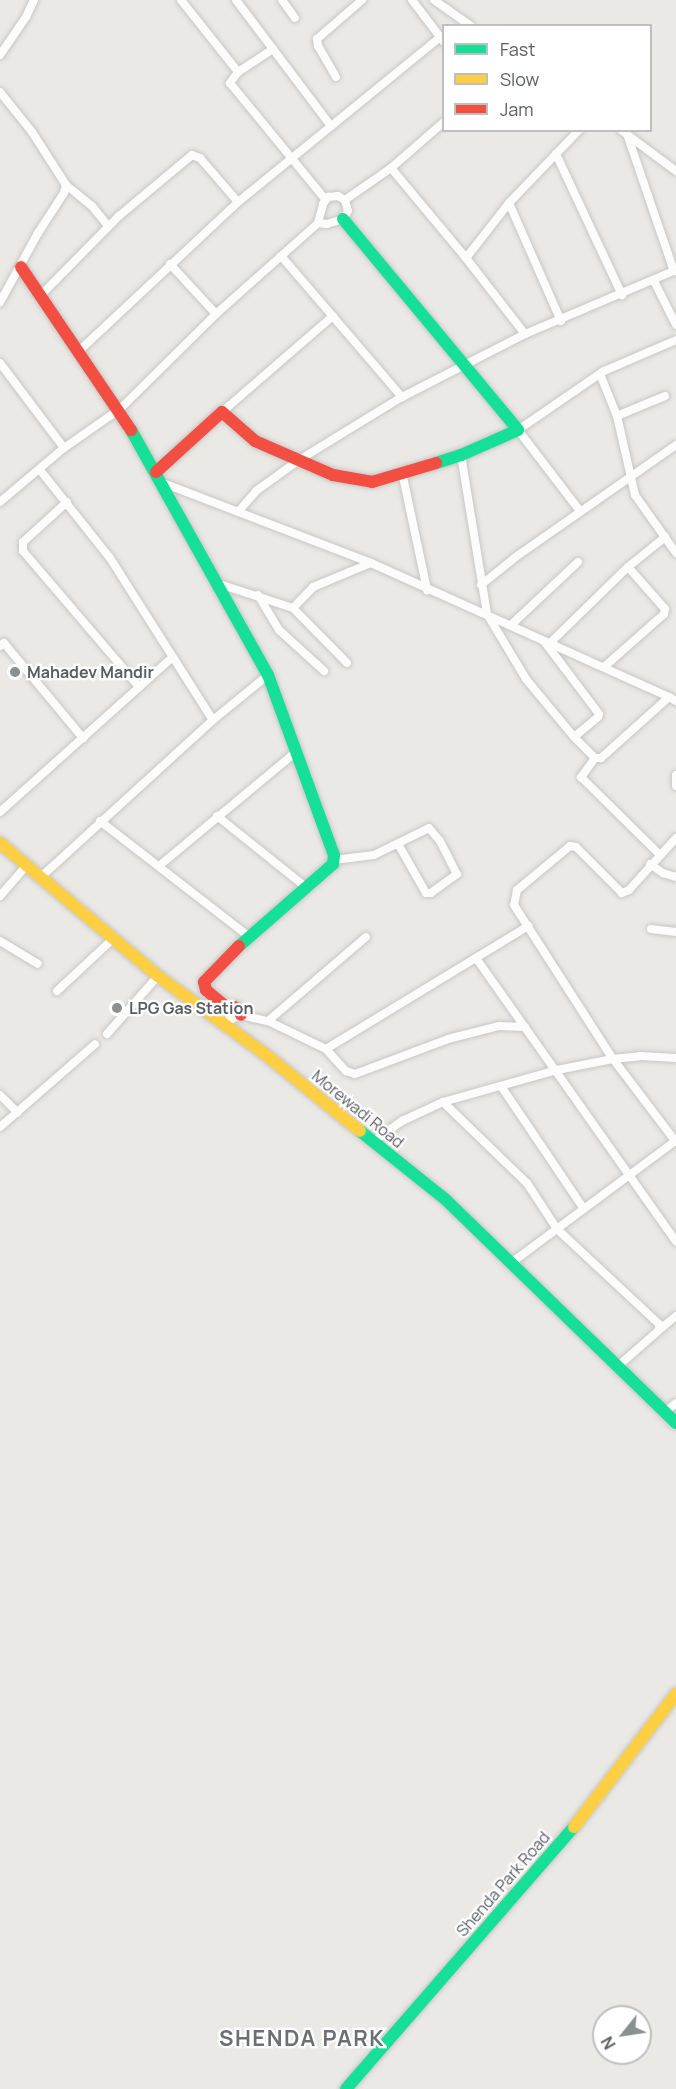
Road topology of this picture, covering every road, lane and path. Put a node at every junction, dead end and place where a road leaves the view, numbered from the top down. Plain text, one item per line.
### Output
1 (34, 0) edge
2 (181, 0) edge
3 (236, 0) edge
4 (282, 0) edge
5 (362, 0) edge
6 (412, 0) edge
7 (434, 0) edge
8 (295, 18) dead end
9 (468, 24) edge
10 (442, 39) edge
11 (273, 49) junction
12 (0, 54) edge
13 (238, 72) junction
14 (336, 77) dead end
15 (0, 92) edge
16 (442, 124) edge
17 (331, 126) junction
18 (577, 132) edge
19 (624, 132) edge
20 (556, 154) junction
21 (291, 159) junction
22 (391, 168) junction
23 (676, 171) edge
24 (66, 185) junction
25 (325, 199) junction
26 (345, 200) junction
27 (238, 202) junction
28 (510, 203) junction
29 (343, 219) junction
30 (318, 223) junction
31 (108, 226) junction
32 (281, 256) junction
33 (466, 258) junction
34 (170, 264) junction
35 (21, 267) junction
36 (675, 271) edge
37 (654, 281) junction
38 (42, 294) junction
39 (622, 295) junction
40 (0, 302) edge
41 (216, 314) junction
42 (333, 316) junction
43 (561, 321) junction
44 (676, 325) edge
45 (525, 334) junction
46 (676, 340) edge
47 (80, 350) junction
48 (0, 363) edge
49 (463, 364) junction
50 (600, 374) junction
51 (665, 396) dead end
52 (402, 397) junction
53 (120, 409) junction
54 (222, 412) junction
55 (617, 416) junction
56 (518, 430) junction
57 (676, 445) edge
58 (64, 448) junction
59 (461, 455) junction
60 (299, 460) junction
61 (40, 470) junction
62 (156, 472) junction
63 (402, 472) junction
64 (630, 475) junction
65 (163, 483) junction
66 (0, 502) edge
67 (68, 502) junction
68 (580, 511) junction
69 (238, 512) junction
70 (665, 537) junction
71 (676, 553) edge
72 (578, 562) dead end
73 (371, 563) junction
74 (628, 567) junction
75 (215, 583) junction
76 (481, 585) junction
77 (427, 590) junction
78 (258, 595) junction
79 (293, 608) junction
80 (487, 614) junction
81 (511, 625) junction
82 (547, 641) junction
83 (0, 646) edge
84 (173, 657) junction
85 (347, 663) dead end
86 (604, 668) junction
87 (324, 670) dead end
88 (268, 675) junction
89 (139, 687) junction
90 (673, 699) edge
91 (213, 720) junction
92 (574, 737) junction
93 (83, 738) junction
94 (296, 752) junction
95 (595, 758) junction
96 (676, 775) edge
97 (676, 786) edge
98 (0, 812) edge
99 (217, 816) junction
100 (100, 821) junction
101 (676, 838) edge
102 (0, 843) edge
103 (398, 844) junction
104 (659, 854) junction
105 (334, 860) junction
106 (650, 864) junction
107 (27, 865) junction
108 (159, 866) junction
109 (42, 876) junction
110 (676, 877) edge
111 (307, 888) junction
112 (0, 896) edge
113 (528, 926) junction
114 (651, 929) dead end
115 (676, 932) edge
116 (248, 936) junction
117 (115, 937) junction
118 (366, 937) dead end
119 (0, 940) edge
120 (476, 958) junction
121 (38, 964) dead end
122 (158, 976) junction
123 (57, 991) dead end
124 (233, 1018) junction
125 (268, 1021) junction
126 (525, 1027) junction
127 (107, 1034) dead end
128 (95, 1044) dead end
129 (326, 1049) junction
130 (676, 1058) edge
131 (613, 1059) junction
132 (557, 1070) junction
133 (501, 1086) junction
134 (0, 1095) edge
135 (443, 1102) junction
136 (18, 1113) junction
137 (0, 1127) edge
138 (676, 1141) edge
139 (373, 1142) junction
140 (629, 1175) junction
141 (584, 1209) junction
142 (557, 1229) junction
143 (676, 1240) edge
144 (511, 1263) junction
145 (676, 1316) edge
146 (658, 1331) junction
147 (618, 1366) junction
148 (676, 1403) edge
149 (665, 1412) junction
150 (676, 1423) edge
151 (676, 1694) edge
152 (346, 2089) edge

1 - 12 street
2 - 13 street
3 - 11 street
4 - 8 street
5 - 14 street
6 - 10 street
7 - 9 street
10 - 17 street
11 - 13 street
11 - 17 street
13 - 21 street
15 - 24 street
16 - 22 street
17 - 21 street
18 - 20 street
19 - 23 street
19 - 36 street
20 - 28 street
20 - 39 street
21 - 25 street
21 - 27 street
22 - 26 street
22 - 33 street
24 - 31 street
24 - 35 street
25 - 26 street
25 - 30 street
26 - 29 street
27 - 31 street
27 - 34 street
28 - 33 street
28 - 43 street
29 - 30 street
29 - 49 street
30 - 32 street
31 - 38 street
32 - 41 street
32 - 42 street
33 - 45 street
34 - 41 street
34 - 47 street
35 - 38 street
35 - 40 street
36 - 37 street
37 - 39 street
37 - 44 street
38 - 47 street
39 - 43 street
41 - 53 street
42 - 52 street
42 - 54 street
43 - 45 street
45 - 49 street
46 - 50 street
47 - 53 street
48 - 58 street
49 - 52 street
49 - 56 street
50 - 55 street
50 - 56 street
51 - 55 street
52 - 60 street
53 - 58 street
53 - 62 street
54 - 60 street
54 - 62 street
55 - 64 street
56 - 59 street
56 - 68 street
57 - 64 street
58 - 61 street
59 - 63 street
59 - 76 street
60 - 63 street
60 - 69 street
61 - 66 street
61 - 67 street
62 - 65 street
63 - 77 street
64 - 68 street
64 - 70 street
65 - 69 street
65 - 75 street
67 - 84 street
67 - 89 street
68 - 76 street
69 - 73 street
70 - 71 street
70 - 74 street
72 - 81 street
73 - 77 street
73 - 79 street
74 - 82 street
74 - 86 street
75 - 78 street
75 - 88 street
76 - 80 street
77 - 80 street
78 - 79 street
78 - 87 street
79 - 85 street
80 - 81 street
80 - 92 street
81 - 82 street
82 - 86 street
82 - 92 street
83 - 93 street
84 - 89 street
84 - 91 street
86 - 90 street
88 - 91 street
88 - 94 street
89 - 93 street
90 - 95 street
91 - 100 street
92 - 95 street
93 - 98 street
94 - 99 street
94 - 105 street
95 - 104 street
96 - 97 street
99 - 108 street
99 - 111 street
100 - 108 street
100 - 109 street
101 - 104 street
102 - 107 street, Morewadi Road
103 - 103 street
103 - 105 street
104 - 106 street
105 - 111 street
106 - 110 street
106 - 113 street
107 - 109 street, Morewadi Road
107 - 112 street
108 - 116 street
109 - 117 street, Morewadi Road
111 - 116 street
113 - 120 street
113 - 131 street
114 - 115 street
116 - 124 street
117 - 122 street, Morewadi Road
117 - 123 street
118 - 125 street
119 - 121 street
120 - 126 street
120 - 129 street
122 - 124 street, Morewadi Road
122 - 127 street
124 - 125 street
124 - 139 street, Morewadi Road
125 - 129 street
126 - 129 street
126 - 132 street
128 - 136 street
130 - 131 street
131 - 132 street
131 - 138 street
132 - 133 street
132 - 140 street
133 - 135 street
133 - 141 street
134 - 136 street
135 - 139 street
135 - 142 street
136 - 137 street
138 - 140 street
139 - 144 street, Morewadi Road
140 - 141 street
140 - 143 street
141 - 142 street
142 - 144 street
142 - 146 street
144 - 147 street, Morewadi Road
145 - 146 street
146 - 147 street
147 - 149 street, Morewadi Road
148 - 149 street
149 - 150 street, Morewadi Road
151 - 152 street, Shenda Park Road

